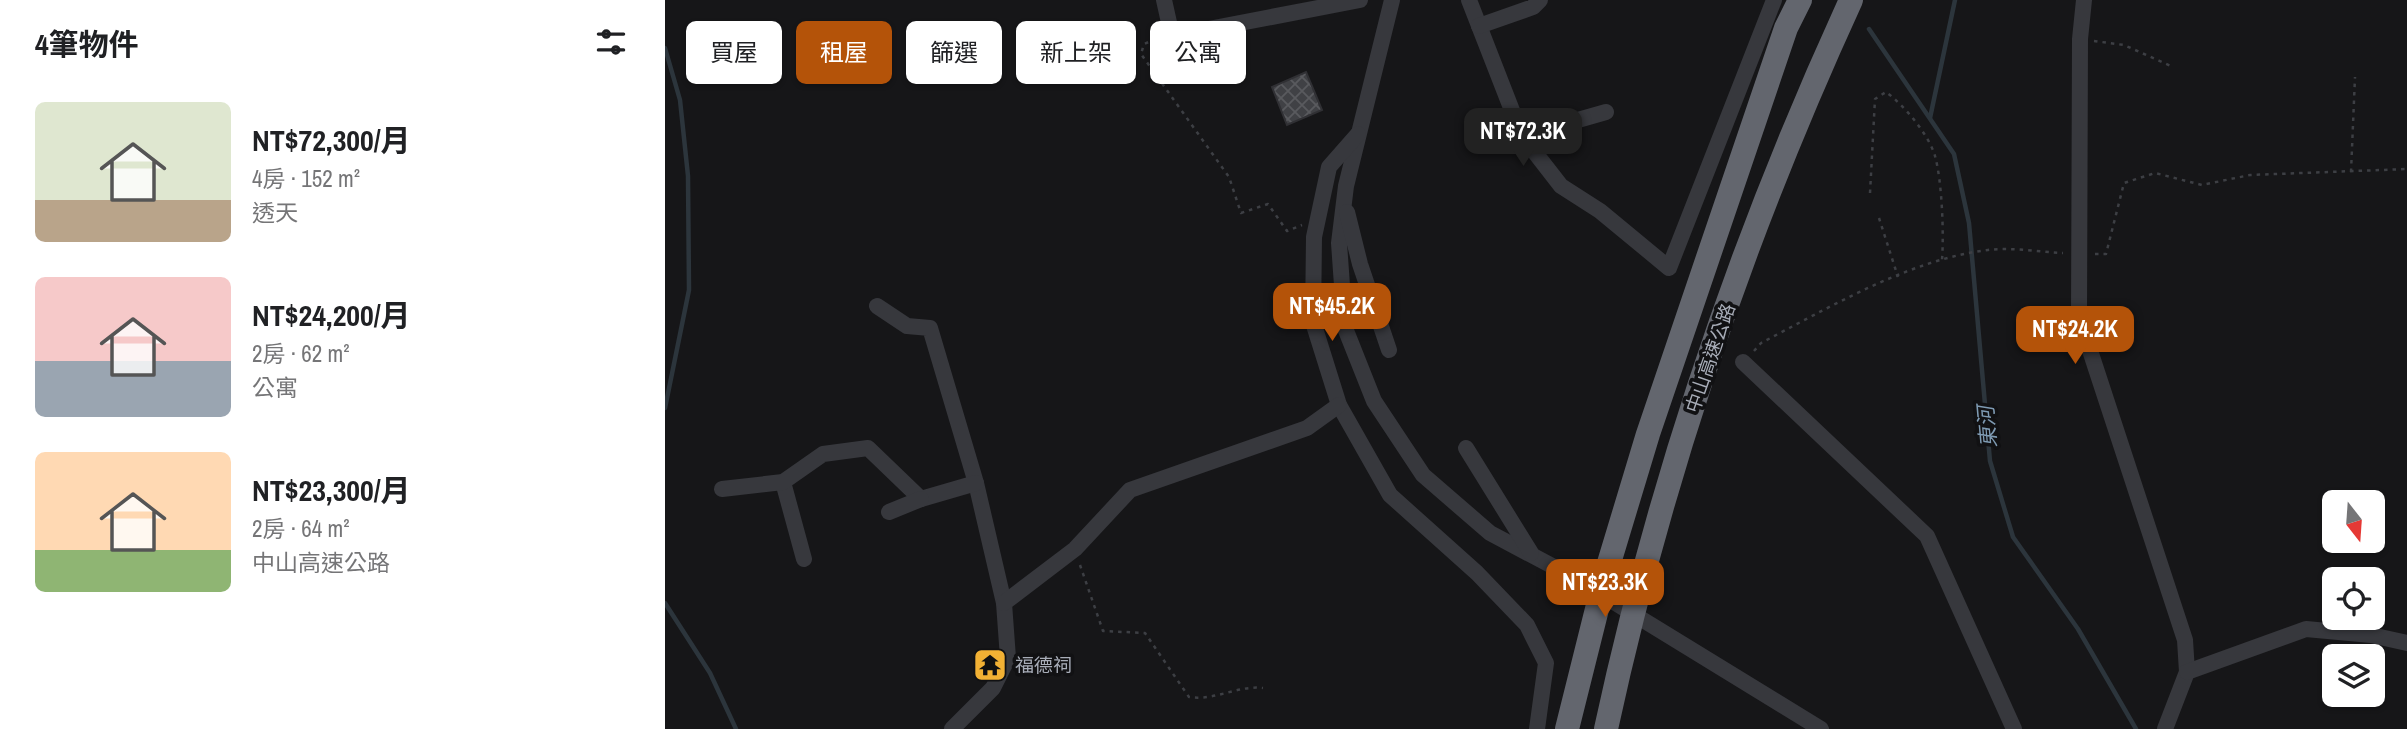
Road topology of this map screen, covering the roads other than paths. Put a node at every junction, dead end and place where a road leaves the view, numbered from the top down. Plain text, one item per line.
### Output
1 (1164, 0) edge
2 (1360, 0) edge
3 (1392, 0) edge
4 (1469, 0) edge
5 (1540, 0) edge
6 (1774, 0) edge
7 (1800, 0) edge
8 (2084, 0) edge
9 (1850, 4) edge
10 (1479, 26) junction
11 (1606, 112) dead end
12 (1359, 132) junction
13 (1522, 136) junction
14 (1344, 201) junction
15 (877, 306) dead end
16 (1389, 350) dead end
17 (1743, 362) road end
18 (1339, 405) junction
19 (1466, 448) dead end
20 (783, 482) junction
21 (977, 484) junction
22 (722, 489) dead end
23 (921, 499) junction
24 (889, 512) dead end
25 (1532, 555) junction
26 (804, 559) dead end
27 (1004, 603) junction
28 (2407, 643) edge
29 (2187, 671) junction
30 (2166, 727) edge
31 (952, 729) edge
32 (1537, 729) edge
33 (1567, 729) edge
34 (1606, 729) edge
35 (1821, 729) edge
36 (2014, 729) edge

1 - 2 street
3 - 12 street
4 - 10 street
5 - 10 street
6 - 13 street
7 - 33 highway, 中山高速公路
8 - 29 street
9 - 34 highway, 中山高速公路
10 - 13 street
11 - 13 street
12 - 14 street
12 - 18 street
14 - 16 street
14 - 25 street
15 - 21 street
17 - 36 street
18 - 27 street
18 - 32 street
19 - 25 street
20 - 22 street
20 - 23 street
20 - 26 street
21 - 23 street
21 - 27 street
23 - 24 street
25 - 35 street
27 - 31 street
28 - 29 street
29 - 30 street

